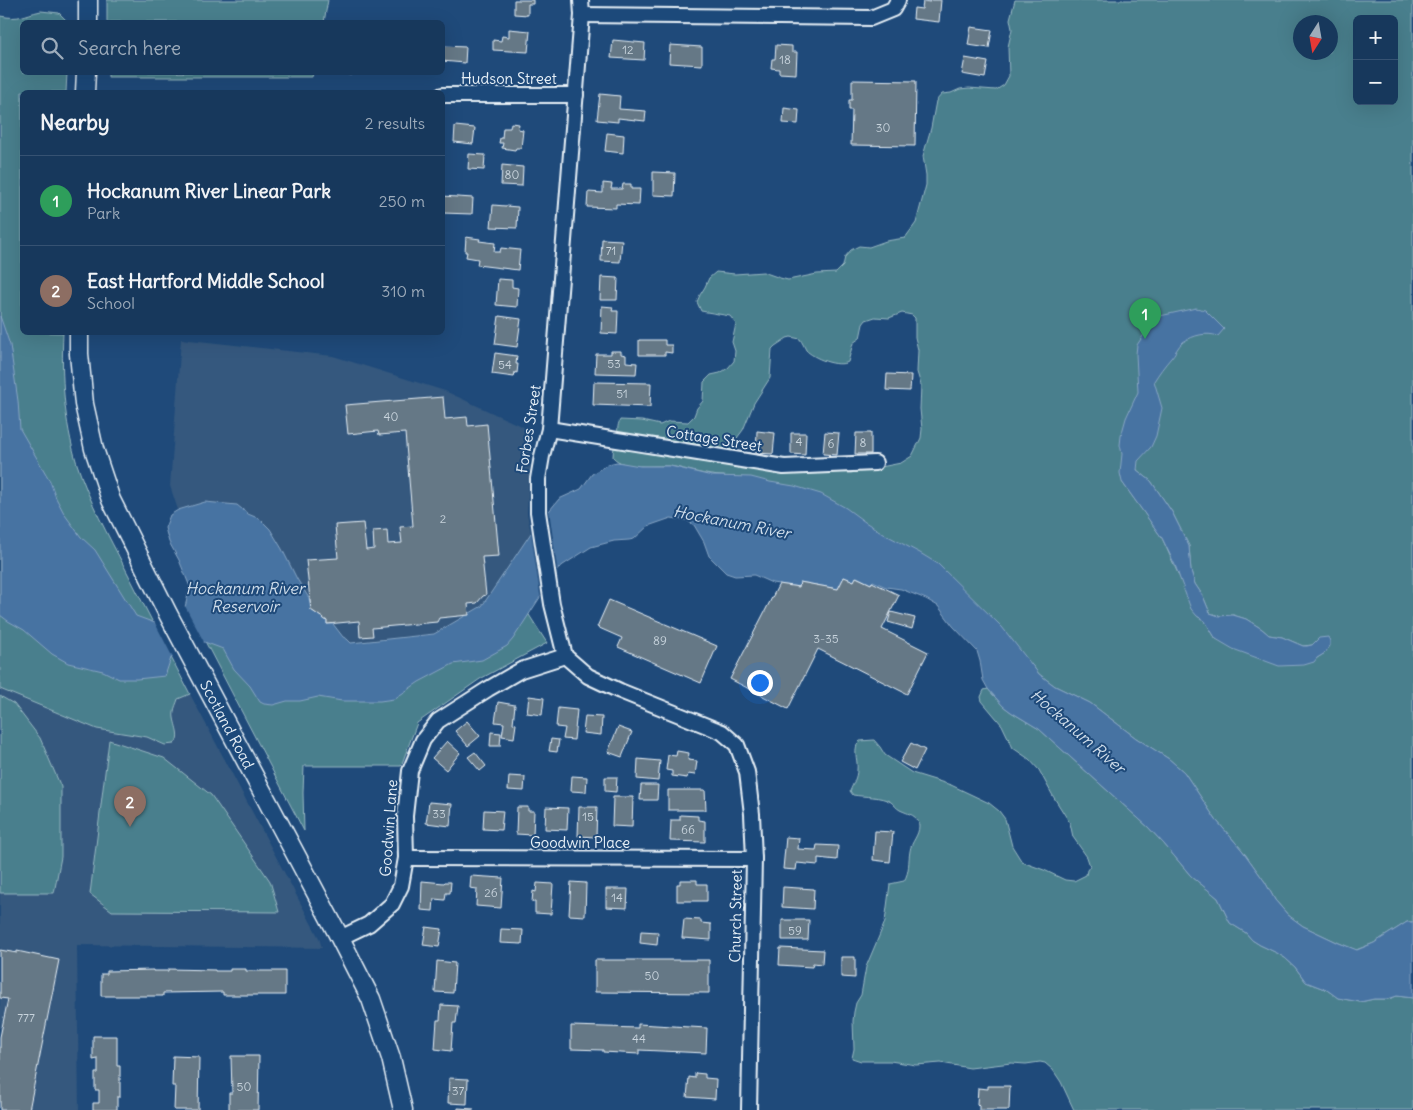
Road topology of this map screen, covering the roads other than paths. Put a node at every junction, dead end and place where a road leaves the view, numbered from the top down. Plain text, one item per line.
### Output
1 (88, 0) edge
2 (581, 0) edge
3 (898, 0) edge
4 (582, 15) junction
5 (88, 20) edge
6 (86, 75) edge
7 (85, 90) edge
8 (445, 95) edge
9 (576, 95) junction
10 (79, 335) edge
11 (549, 429) junction
12 (875, 463) dead end
13 (565, 656) junction
14 (406, 858) junction
15 (754, 859) junction
16 (340, 938) junction
17 (403, 1110) edge
18 (749, 1110) edge

1 - 5 main road
2 - 4 street, Forbes Street
3 - 4 street
4 - 9 street, Forbes Street
6 - 7 main road
8 - 9 street, Hudson Street
9 - 11 street, Forbes Street
10 - 16 main road, Scotland Road
11 - 12 street, Cottage Street
11 - 13 street, Forbes Street
13 - 14 street, Goodwin Lane
13 - 15 street, Church Street
14 - 15 street, Goodwin Place
14 - 16 street, Goodwin Lane
15 - 18 street, Church Street
16 - 17 main road, Scotland Road

